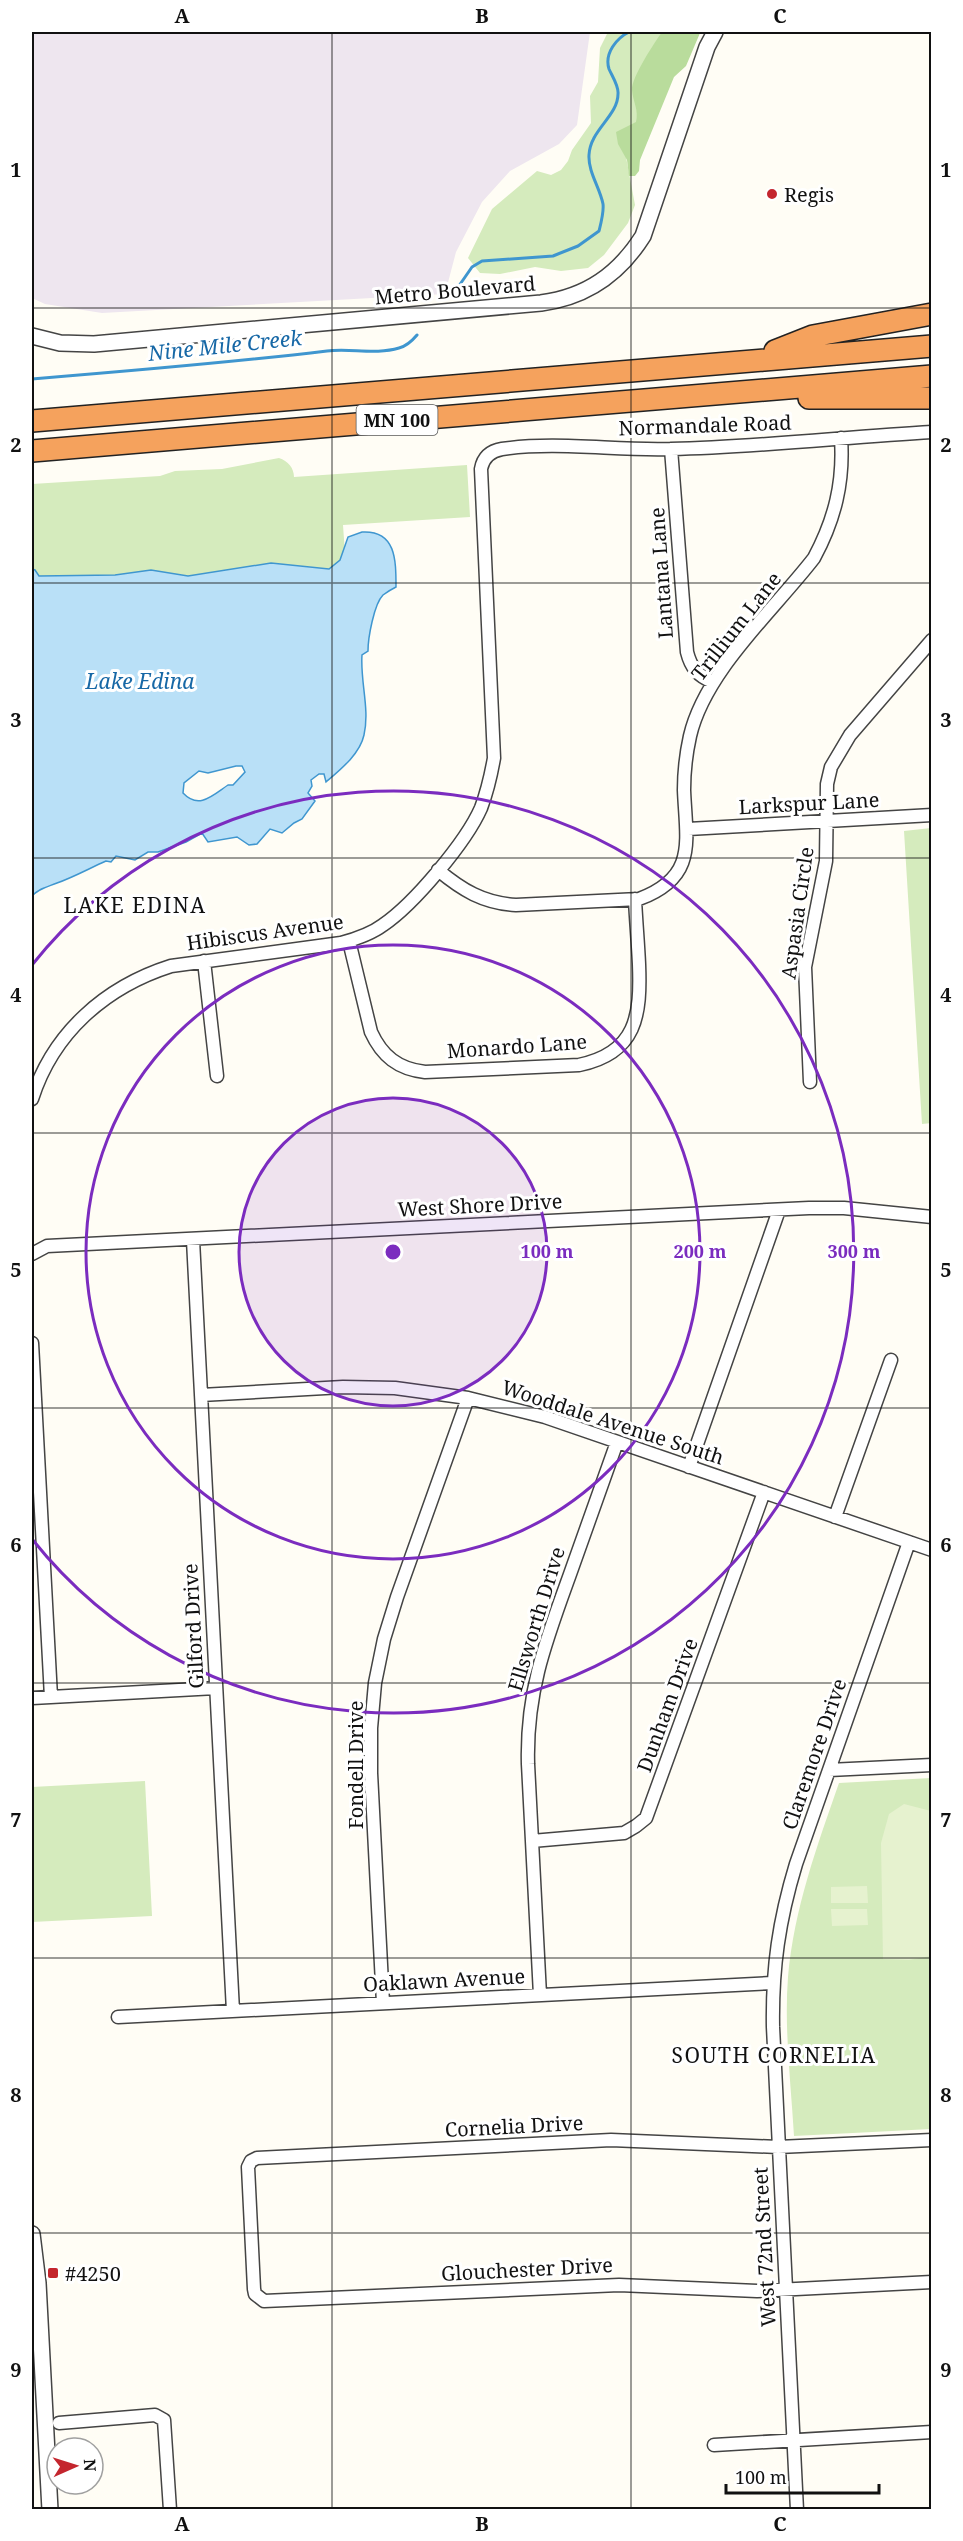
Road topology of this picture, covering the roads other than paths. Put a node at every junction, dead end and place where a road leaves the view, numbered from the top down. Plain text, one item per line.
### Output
1 (715, 32) edge
2 (932, 314) edge
3 (32, 336) edge
4 (932, 346) edge
5 (757, 359) junction
6 (932, 376) edge
7 (762, 389) junction
8 (932, 398) edge
9 (32, 421) edge
10 (932, 432) edge
11 (841, 438) junction
12 (671, 449) junction
13 (32, 450) edge
14 (483, 461) joint
15 (932, 640) edge
16 (713, 682) junction
17 (932, 815) edge
18 (827, 821) junction
19 (688, 829) junction
20 (438, 870) junction
21 (635, 899) junction
22 (349, 941) junction
23 (204, 961) junction
24 (217, 1076) dead end
25 (810, 1082) dead end
26 (32, 1099) edge
27 (779, 1210) junction
28 (932, 1217) edge
29 (193, 1239) junction
30 (32, 1254) edge
31 (32, 1343) edge
32 (891, 1360) dead end
33 (201, 1395) junction
34 (468, 1398) junction
35 (617, 1442) junction
36 (689, 1467) junction
37 (764, 1492) junction
38 (835, 1516) junction
39 (909, 1542) junction
40 (932, 1550) edge
41 (216, 1688) junction
42 (51, 1697) junction
43 (32, 1698) edge
44 (932, 1765) edge
45 (829, 1770) junction
46 (532, 1841) junction
47 (772, 1983) junction
48 (540, 1995) junction
49 (383, 2003) junction
50 (232, 2011) junction
51 (118, 2017) dead end
52 (932, 2140) edge
53 (778, 2147) junction
54 (32, 2234) edge
55 (35, 2278) edge
56 (932, 2282) edge
57 (786, 2290) junction
58 (270, 2301) joint
59 (59, 2423) dead end
60 (932, 2432) edge
61 (793, 2440) junction
62 (714, 2445) dead end
63 (50, 2510) edge
64 (170, 2510) edge
65 (797, 2510) edge

1 - 3 street, Metro Boulevard
2 - 5 highway
4 - 5 highway, MN 100
5 - 9 highway, MN 100
6 - 7 highway, MN 100
7 - 8 highway
7 - 13 highway, MN 100
10 - 11 street, Normandale Road
11 - 12 street, Normandale Road
11 - 16 street, Trillium Lane
12 - 14 street, Normandale Road
12 - 16 street, Lantana Lane
14 - 20 street, Hibiscus Avenue
15 - 18 street, Aspasia Circle
16 - 19 street, Trillium Lane
17 - 18 street, Larkspur Lane
18 - 19 street, Larkspur Lane
18 - 25 street, Aspasia Circle
19 - 21 street, Trillium Lane
20 - 21 street, Trillium Lane
20 - 22 street, Hibiscus Avenue
21 - 22 street, Monardo Lane
22 - 23 street, Hibiscus Avenue
23 - 24 street
23 - 26 street, Hibiscus Avenue
27 - 28 street, West Shore Drive
27 - 29 street, West Shore Drive
27 - 36 street
29 - 30 street, West Shore Drive
29 - 33 street, Gilford Drive
31 - 42 street
32 - 38 street
33 - 34 street, Wooddale Avenue South
33 - 41 street, Gilford Drive
34 - 35 street, Wooddale Avenue South
34 - 49 street, Fondell Drive
35 - 36 street, Wooddale Avenue South
35 - 46 street, Ellsworth Drive
36 - 37 street, Wooddale Avenue South
37 - 38 street, Wooddale Avenue South
37 - 46 street, Dunham Drive
38 - 39 street, Wooddale Avenue South
39 - 40 street, Wooddale Avenue South
39 - 45 street, Claremore Drive
41 - 42 street
41 - 50 street, Gilford Drive
42 - 43 street
44 - 45 street
45 - 47 street, Claremore Drive
46 - 48 street, Ellsworth Drive
47 - 48 street, Oaklawn Avenue
47 - 53 street, West 72nd Street
48 - 49 street, Oaklawn Avenue
49 - 50 street, Oaklawn Avenue
50 - 51 street, Oaklawn Avenue
52 - 53 street, Cornelia Drive
53 - 57 street, West 72nd Street
53 - 58 street, Cornelia Drive
54 - 55 street
55 - 63 street
56 - 57 street, Glouchester Drive
57 - 58 street, Glouchester Drive
57 - 61 street, West 72nd Street
59 - 64 street
60 - 61 street
61 - 62 street
61 - 65 street, West 72nd Street

